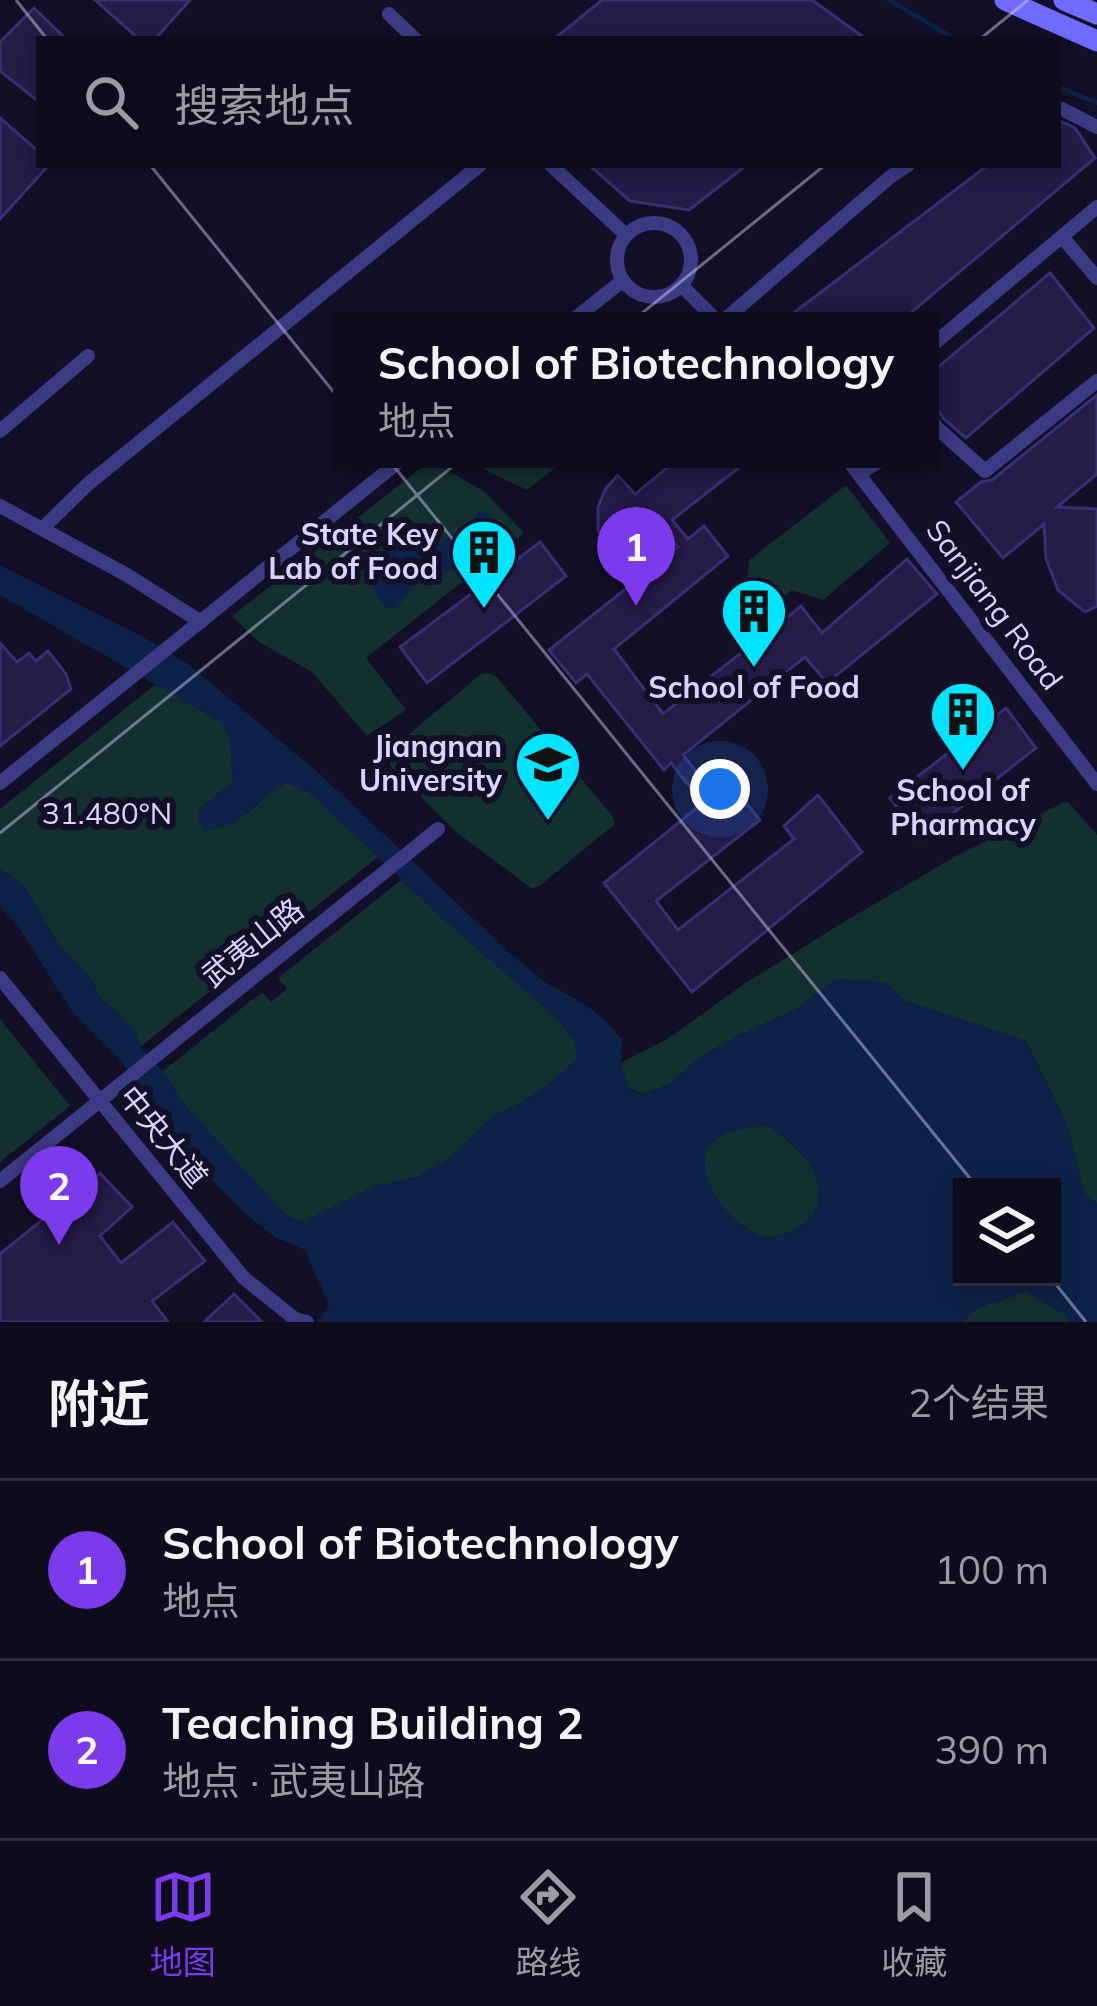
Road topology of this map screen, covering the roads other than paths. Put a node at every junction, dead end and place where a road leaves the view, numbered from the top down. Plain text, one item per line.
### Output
1 (1005, 0) edge
2 (1064, 0) edge
3 (389, 14) dead end
4 (1097, 14) edge
5 (413, 36) edge
6 (1097, 41) edge
7 (1062, 110) dead end
8 (1097, 127) edge
9 (476, 168) edge
10 (554, 168) edge
11 (881, 168) edge
12 (904, 168) edge
13 (890, 177) junction
14 (1097, 207) edge
15 (626, 235) junction
16 (1063, 238) junction
17 (1097, 278) edge
18 (622, 280) junction
19 (681, 285) junction
20 (583, 312) edge
21 (710, 312) edge
22 (731, 312) edge
23 (939, 339) edge
24 (88, 356) dead end
25 (1097, 381) edge
26 (939, 430) edge
27 (0, 431) edge
28 (391, 468) edge
29 (855, 468) edge
30 (868, 468) edge
31 (860, 473) junction
32 (0, 506) edge
33 (43, 528) junction
34 (201, 622) junction
35 (0, 783) edge
36 (1097, 784) edge
37 (438, 829) dead end
38 (0, 978) edge
39 (99, 1101) junction
40 (0, 1181) edge
41 (301, 1321) edge

1 - 6 main road
2 - 4 main road
3 - 5 street
7 - 8 street
9 - 33 street
10 - 15 street
11 - 13 street
12 - 13 street
13 - 22 street
14 - 16 street
15 - 18 street
15 - 19 street
16 - 17 street
16 - 23 street
18 - 19 street
18 - 20 street
19 - 21 street
24 - 27 street
25 - 26 street
28 - 34 street
29 - 31 street, Sanjiang Road
30 - 31 street
31 - 36 street, Sanjiang Road
32 - 33 street
33 - 34 street
34 - 35 street
37 - 39 street, 武夷山路
38 - 39 street, 中央大道
39 - 40 street
39 - 41 street, 中央大道

